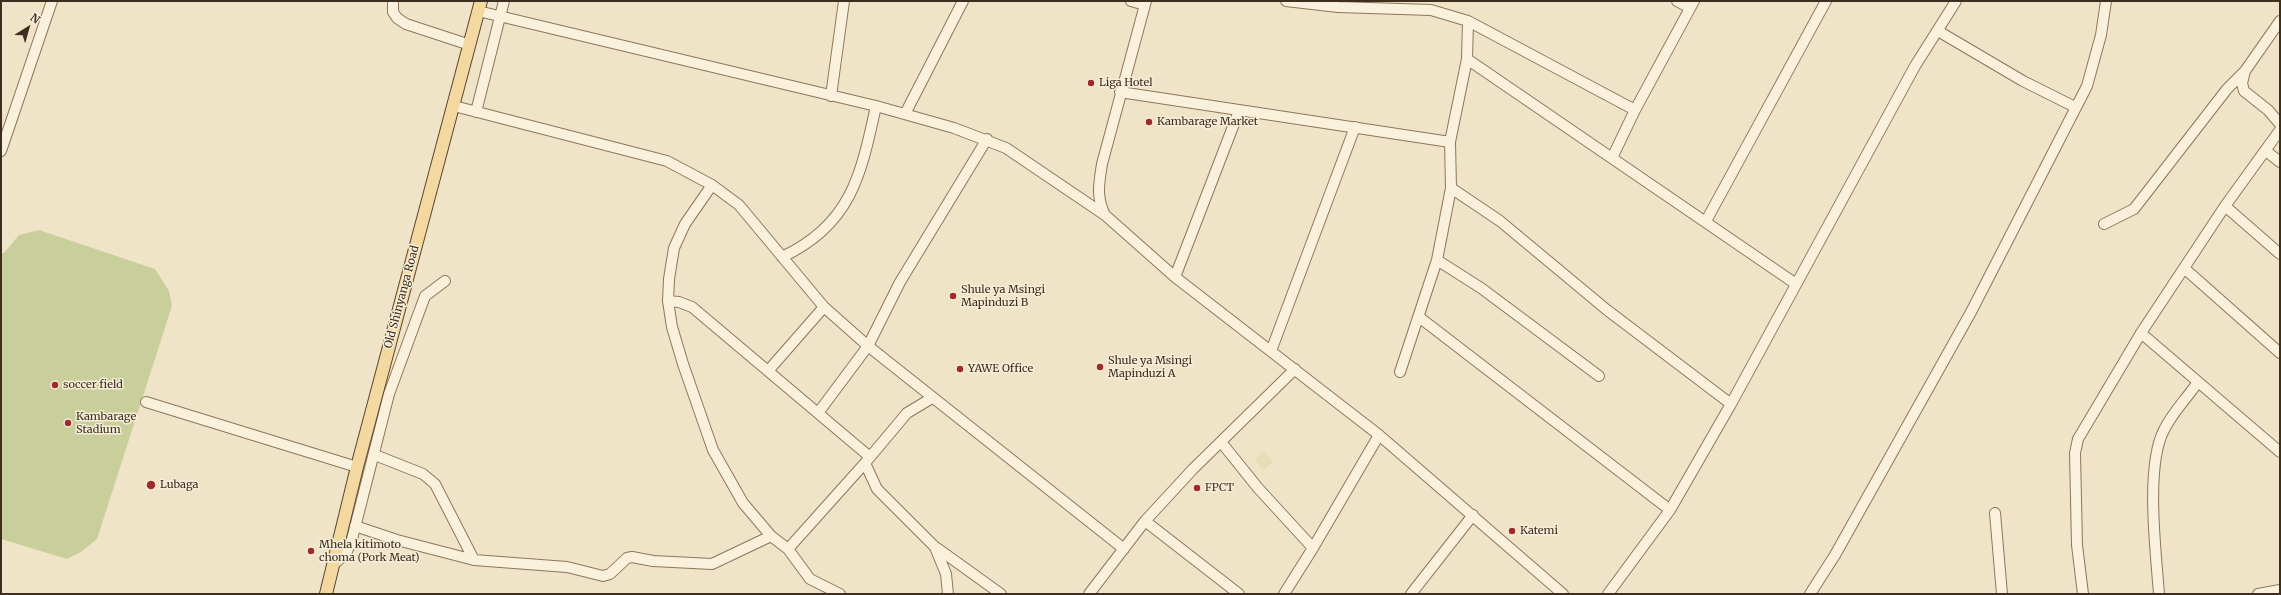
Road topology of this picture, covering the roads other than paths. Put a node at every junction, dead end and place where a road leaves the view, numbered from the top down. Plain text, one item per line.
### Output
1 (52, 1) edge
2 (393, 1) edge
3 (504, 1) edge
4 (844, 1) edge
5 (963, 1) edge
6 (1131, 1) edge
7 (1286, 1) edge
8 (1677, 1) edge
9 (1826, 1) edge
10 (1956, 1) edge
11 (2106, 1) edge
12 (1146, 3) edge
13 (1692, 5) edge
14 (480, 6) edge
15 (501, 16) junction
16 (1468, 21) junction
17 (2280, 21) edge
18 (1938, 31) junction
19 (470, 45) junction
20 (1467, 59) junction
21 (2245, 71) junction
22 (1120, 92) junction
23 (831, 96) junction
24 (454, 106) junction
25 (876, 106) junction
26 (2075, 107) junction
27 (1635, 110) junction
28 (1239, 111) junction
29 (476, 112) junction
30 (905, 114) junction
31 (2280, 124) edge
32 (1355, 127) junction
33 (2280, 130) edge
34 (987, 139) junction
35 (1450, 142) junction
36 (1, 151) edge
37 (2266, 151) junction
38 (1612, 158) junction
39 (2280, 162) edge
40 (712, 185) junction
41 (1451, 188) junction
42 (2225, 206) junction
43 (1105, 215) junction
44 (1706, 221) junction
45 (2104, 224) dead end
46 (2280, 254) edge
47 (782, 257) junction
48 (1437, 260) junction
49 (2184, 268) junction
50 (1175, 277) junction
51 (445, 281) dead end
52 (1796, 284) junction
53 (668, 301) junction
54 (824, 307) junction
55 (1420, 318) junction
56 (2141, 333) junction
57 (868, 346) junction
58 (1271, 351) junction
59 (2280, 353) edge
60 (1295, 369) junction
61 (768, 371) junction
62 (1400, 372) dead end
63 (1599, 376) dead end
64 (2198, 382) junction
65 (932, 398) junction
66 (146, 402) dead end
67 (1731, 404) junction
68 (818, 413) junction
69 (1379, 435) junction
70 (1221, 442) junction
71 (2280, 452) edge
72 (375, 455) junction
73 (867, 460) junction
74 (357, 467) junction
75 (1670, 510) junction
76 (1995, 513) dead end
77 (1472, 515) junction
78 (1146, 521) junction
79 (355, 526) junction
80 (771, 536) junction
81 (935, 547) junction
82 (1313, 548) junction
83 (788, 549) junction
84 (1124, 549) junction
85 (474, 560) junction
86 (334, 564) junction
87 (2280, 590) edge
88 (326, 594) edge
89 (840, 594) edge
90 (948, 594) edge
91 (1001, 594) edge
92 (1089, 594) edge
93 (1239, 594) edge
94 (1284, 594) edge
95 (1411, 594) edge
96 (1564, 594) edge
97 (1608, 594) edge
98 (1810, 594) edge
99 (2002, 594) edge
100 (2083, 594) edge
101 (2159, 594) edge
102 (2258, 594) edge

1 - 36 street
2 - 19 street
3 - 15 street
4 - 23 street
5 - 30 street
6 - 12 street
7 - 16 street
8 - 13 street
9 - 44 street
10 - 18 street
11 - 26 street
12 - 22 street
13 - 27 street
14 - 15 street
14 - 19 main road, Old Shinyanga Road
15 - 23 street
15 - 29 street
16 - 20 street
16 - 27 street
17 - 21 street
18 - 26 street
18 - 52 street
19 - 24 main road, Old Shinyanga Road
20 - 35 street
20 - 38 street
21 - 31 street
21 - 45 street
22 - 28 street
22 - 43 street
23 - 25 street
24 - 29 street
24 - 74 main road, Old Shinyanga Road
25 - 30 street
25 - 47 street
26 - 98 street
27 - 38 street
28 - 32 street
28 - 50 street
29 - 40 street
30 - 34 street
32 - 35 street
32 - 58 street
33 - 37 street
34 - 43 street
34 - 57 street
35 - 41 street
37 - 39 street
37 - 42 street
38 - 44 street
40 - 47 street
40 - 53 street
41 - 48 street
41 - 67 street
42 - 46 street
42 - 49 street
43 - 50 street
44 - 52 street
47 - 54 street
48 - 55 street
48 - 63 street
49 - 56 street
49 - 59 street
50 - 58 street
51 - 72 street
52 - 67 street
53 - 61 street
53 - 80 street
54 - 57 street
54 - 61 street
55 - 62 street
55 - 75 street
56 - 64 street
56 - 100 street
57 - 65 street
57 - 68 street
58 - 60 street
60 - 69 street
60 - 70 street
61 - 68 street
64 - 71 street
64 - 101 street
65 - 73 street
65 - 84 street
66 - 74 street
67 - 75 street
68 - 73 street
69 - 77 street
69 - 82 street
70 - 78 street
70 - 82 street
72 - 79 street
72 - 85 street
73 - 81 street
73 - 83 street
74 - 86 main road, Old Shinyanga Road
75 - 97 street
76 - 99 street
77 - 95 street
77 - 96 street
78 - 84 street
78 - 93 street
79 - 85 street
79 - 86 street
80 - 83 street
80 - 85 street
81 - 90 street
81 - 91 street
82 - 94 street
83 - 89 street
84 - 92 street
86 - 88 main road, Old Shinyanga Road
87 - 102 street

